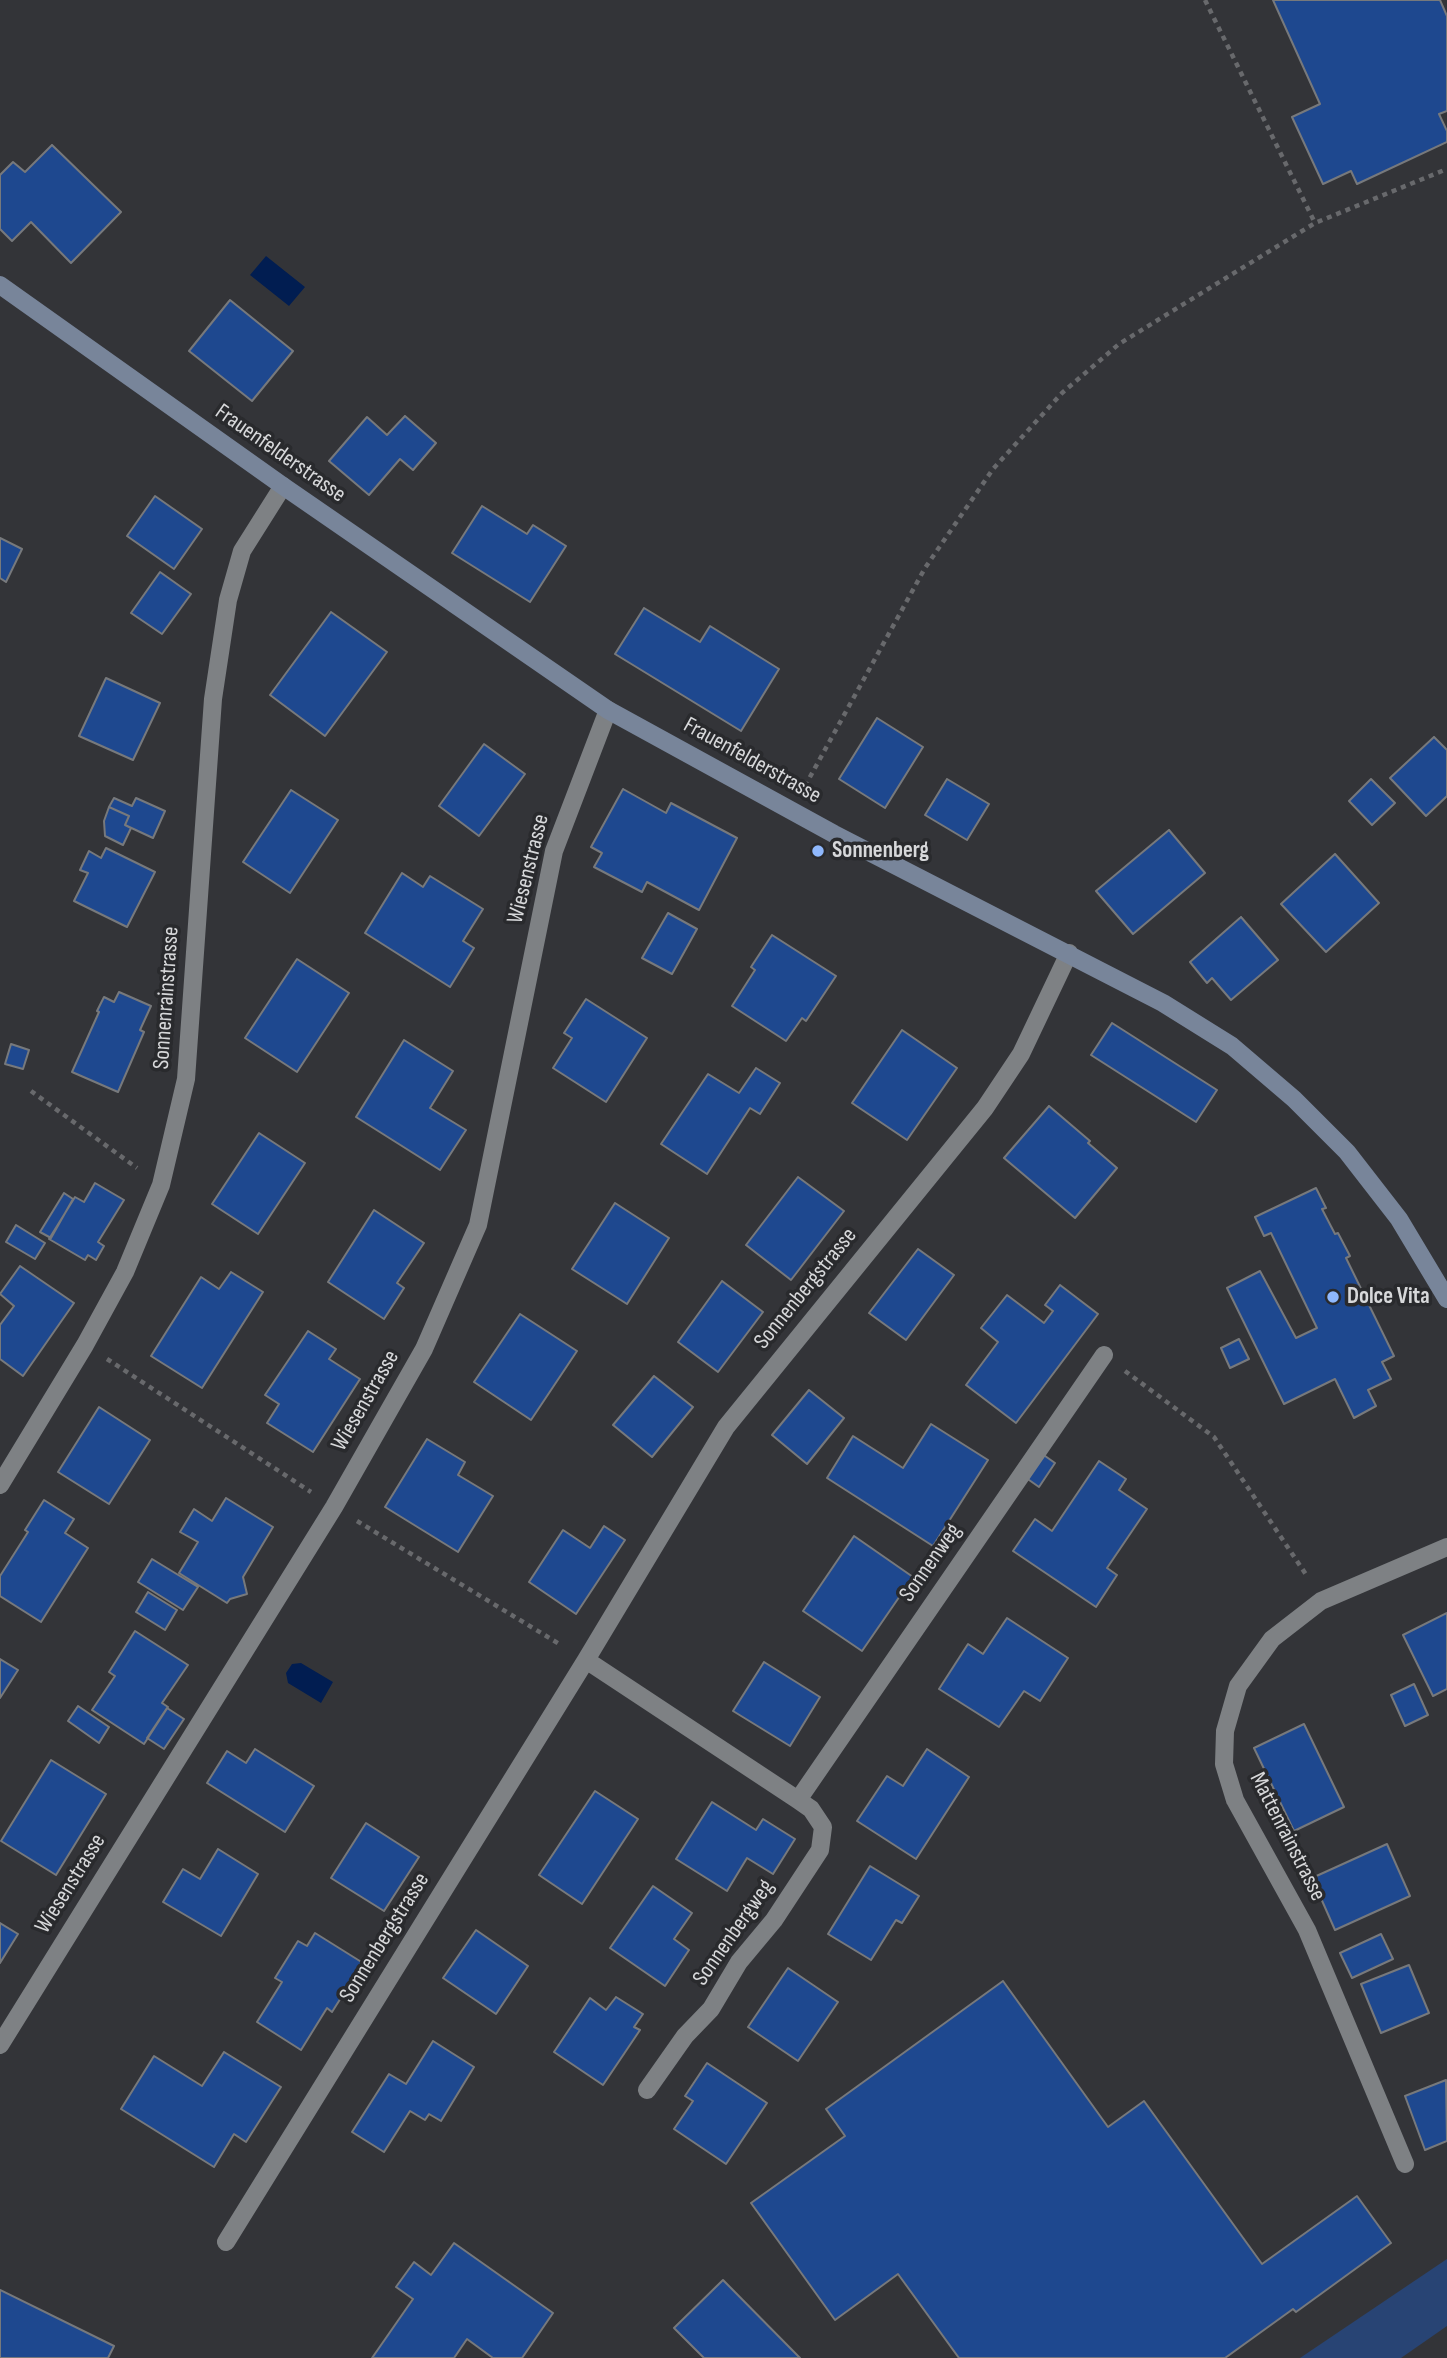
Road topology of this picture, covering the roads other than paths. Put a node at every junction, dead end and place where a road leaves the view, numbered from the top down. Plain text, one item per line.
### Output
1 (0, 285) edge
2 (283, 486) junction
3 (608, 710) junction
4 (1069, 953) junction
5 (1447, 1299) edge
6 (1104, 1355) road end
7 (0, 1485) edge
8 (1447, 1547) edge
9 (586, 1660) junction
10 (798, 1800) junction
11 (0, 2045) edge
12 (647, 2090) dead end
13 (1405, 2164) dead end
14 (226, 2242) dead end

1 - 2 street, Frauenfelderstrasse
2 - 3 street, Frauenfelderstrasse
2 - 7 street, Sonnenrainstrasse
3 - 4 street, Frauenfelderstrasse
3 - 11 street, Wiesenstrasse
4 - 5 street, Frauenfelderstrasse
4 - 9 street, Sonnenbergstrasse
6 - 10 street, Sonnenweg
8 - 13 street, Mattenrainstrasse
9 - 10 street
9 - 14 street, Sonnenbergstrasse
10 - 12 street, Sonnenbergweg

